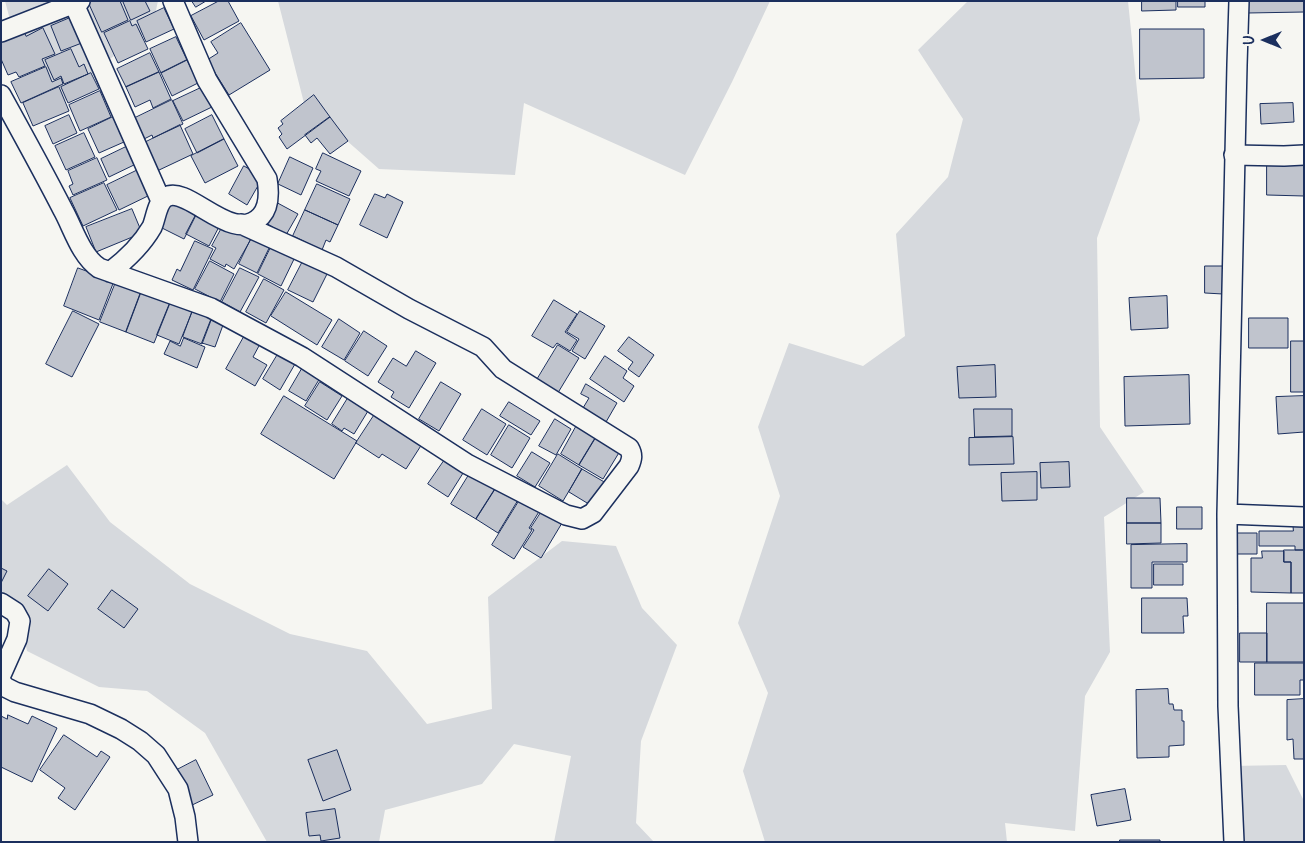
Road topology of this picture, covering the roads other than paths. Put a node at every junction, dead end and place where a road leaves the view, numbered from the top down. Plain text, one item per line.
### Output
1 (173, 1) edge
2 (1239, 1) edge
3 (77, 3) edge
4 (1, 32) edge
5 (1, 95) edge
6 (1234, 155) junction
7 (1304, 155) edge
8 (161, 201) junction
9 (242, 224) junction
10 (110, 272) junction
11 (1227, 514) junction
12 (1304, 516) edge
13 (1, 603) edge
14 (1, 675) edge
15 (1, 682) edge
16 (188, 842) edge
17 (1234, 842) edge

1 - 9 street
2 - 6 street
3 - 4 street
3 - 8 street
5 - 10 street
6 - 7 street
6 - 11 street
8 - 9 street
8 - 10 street
9 - 10 street
11 - 12 street
11 - 17 street
13 - 14 street
15 - 16 street

